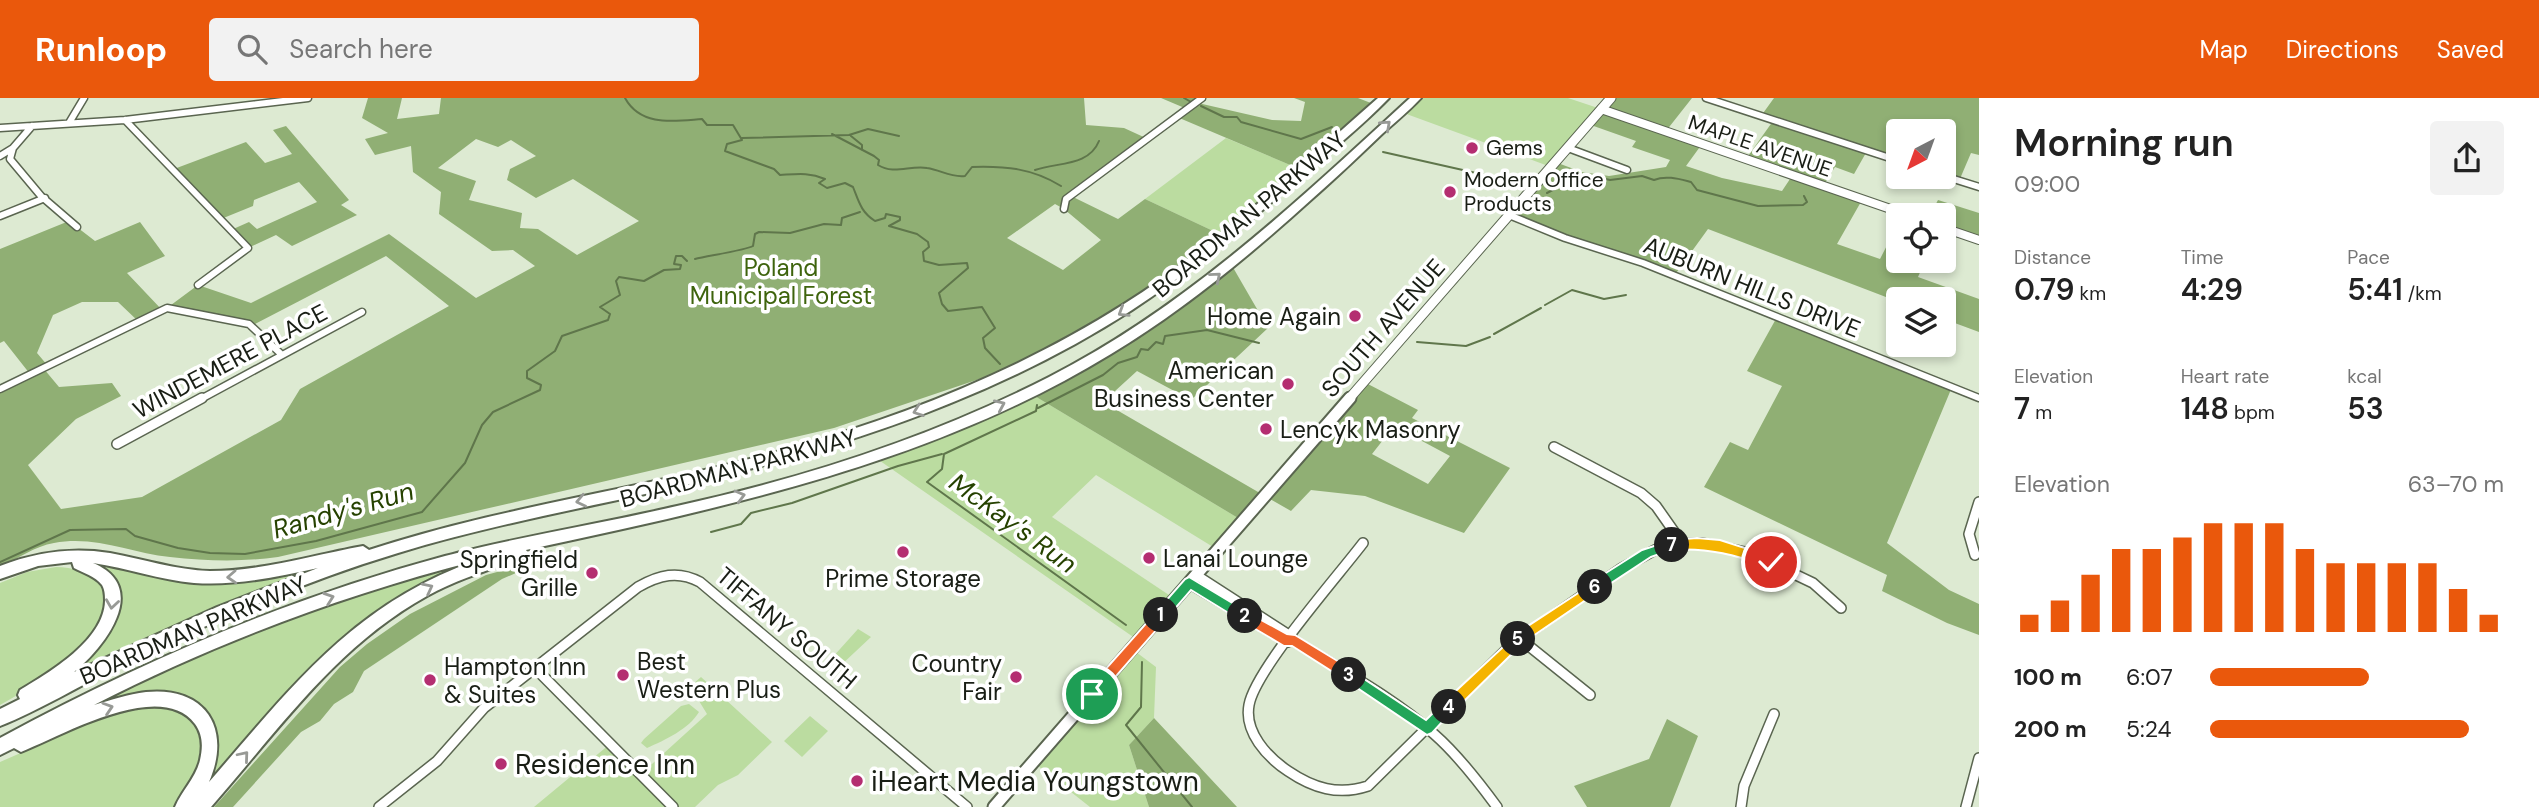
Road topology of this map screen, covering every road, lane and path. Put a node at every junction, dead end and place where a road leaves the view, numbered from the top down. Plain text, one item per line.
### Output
1 (84, 98) edge
2 (308, 98) edge
3 (1202, 98) edge
4 (1384, 98) edge
5 (1416, 98) edge
6 (1611, 98) edge
7 (1706, 98) edge
8 (1601, 109) junction
9 (125, 120) junction
10 (69, 123) junction
11 (32, 126) junction
12 (0, 128) edge
13 (13, 148) junction
14 (1568, 148) junction
15 (0, 156) edge
16 (1886, 157) edge
17 (1627, 170) dead end
18 (1956, 180) edge
19 (1979, 187) edge
20 (45, 198) junction
21 (1886, 207) edge
22 (1064, 209) dead end
23 (1509, 215) junction
24 (0, 216) edge
25 (77, 227) dead end
26 (1956, 232) edge
27 (1979, 240) edge
28 (198, 285) dead end
29 (362, 312) dead end
30 (281, 354) junction
31 (0, 389) edge
32 (1979, 398) edge
33 (117, 444) dead end
34 (1554, 447) dead end
35 (1979, 502) edge
36 (674, 513) junction
37 (419, 541) junction
38 (1363, 543) dead end
39 (1682, 543) junction
40 (1975, 555) dead end
41 (0, 573) edge
42 (0, 579) edge
43 (1192, 579) junction
44 (1841, 608) dead end
45 (1519, 638) junction
46 (1290, 639) junction
47 (534, 667) junction
48 (1590, 695) dead end
49 (0, 710) edge
50 (1774, 714) dead end
51 (0, 719) edge
52 (1427, 728) junction
53 (0, 747) edge
54 (0, 753) edge
55 (1979, 758) edge
56 (184, 807) edge
57 (198, 807) edge
58 (379, 807) edge
59 (673, 807) edge
60 (967, 807) edge
61 (994, 807) edge
62 (1497, 807) edge
63 (1741, 807) edge
64 (1966, 807) edge

1 - 10 street
2 - 9 street
3 - 22 street
4 -> 37 highway, BOARDMAN PARKWAY
36 -> 5 highway, BOARDMAN PARKWAY
6 - 8 main road, SOUTH AVENUE
7 - 16 street
8 - 14 main road, SOUTH AVENUE
8 - 21 street, MAPLE AVENUE
9 - 10 street
9 - 28 street
10 - 11 street
11 - 12 street
11 - 13 street
13 - 15 street
13 - 20 street
14 - 17 street
14 - 23 main road, SOUTH AVENUE
18 - 19 street
20 - 24 street
20 - 25 street
23 - 32 street, AUBURN HILLS DRIVE
23 - 43 main road, SOUTH AVENUE
26 - 27 street
29 - 30 street, WINDEMERE PLACE
30 - 31 street
30 - 33 street, WINDEMERE PLACE
34 - 39 street
35 - 40 street
53 -> 36 highway, BOARDMAN PARKWAY
57 -> 36 highway
37 -> 41 highway
37 - 51 highway, BOARDMAN PARKWAY
38 - 46 street
39 - 44 street
39 - 45 street
42 -> 49 highway
43 - 46 street
43 - 61 main road, SOUTH AVENUE
45 - 48 street
45 - 52 street
46 - 52 street
46 - 52 street
47 - 58 street, TIFFANY SOUTH
47 - 59 street
47 - 60 street, TIFFANY SOUTH
50 - 63 street
52 - 62 street
54 -> 56 highway
55 - 64 street

